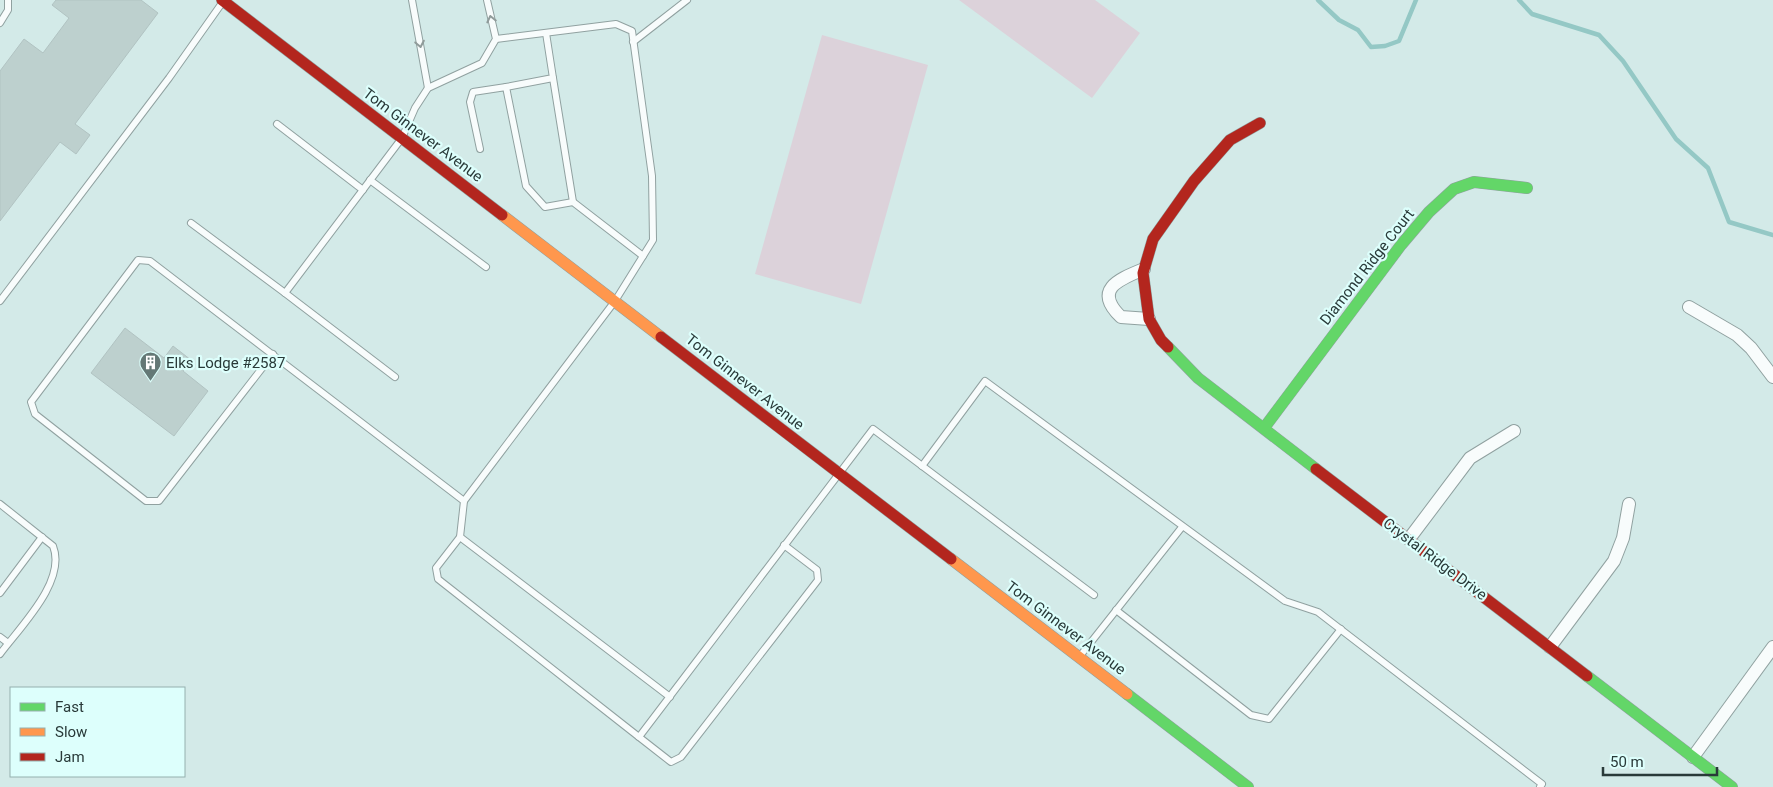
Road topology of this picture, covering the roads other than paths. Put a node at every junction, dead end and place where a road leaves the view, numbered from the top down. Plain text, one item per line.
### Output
1 (8, 0) edge
2 (224, 0) edge
3 (412, 0) edge
4 (487, 0) edge
5 (687, 0) edge
6 (0, 23) edge
7 (546, 32) junction
8 (496, 39) junction
9 (633, 42) junction
10 (553, 78) junction
11 (506, 87) junction
12 (428, 88) junction
13 (1260, 123) dead end
14 (277, 124) dead end
15 (402, 138) junction
16 (480, 149) dead end
17 (370, 180) junction
18 (1527, 188) dead end
19 (363, 190) junction
20 (573, 202) junction
21 (191, 223) dead end
22 (643, 256) junction
23 (486, 267) dead end
24 (1144, 270) junction
25 (285, 293) junction
26 (0, 301) edge
27 (615, 301) junction
28 (1689, 307) dead end
29 (1149, 319) junction
30 (273, 354) junction
31 (395, 377) dead end
32 (1773, 377) edge
33 (1264, 428) junction
34 (1514, 431) dead end
35 (922, 466) junction
36 (839, 473) junction
37 (464, 501) junction
38 (0, 504) edge
39 (1629, 504) dead end
40 (1182, 527) junction
41 (42, 537) junction
42 (460, 537) junction
43 (1408, 539) junction
44 (784, 545) junction
45 (0, 593) edge
46 (1094, 595) dead end
47 (1116, 610) junction
48 (1341, 629) junction
49 (0, 637) edge
50 (8, 644) junction
51 (1550, 647) junction
52 (1773, 647) edge
53 (0, 654) edge
54 (1079, 657) junction
55 (670, 697) junction
56 (640, 737) junction
57 (1693, 757) junction
58 (1248, 787) edge
59 (1540, 787) edge
60 (1732, 787) edge

1 - 6 lane
2 - 15 street, Tom Ginnever Avenue
2 - 26 lane
3 -> 12 lane
8 -> 4 lane
5 - 9 lane
7 - 8 lane
7 - 9 lane
7 - 10 lane
8 - 12 lane
9 - 22 lane
10 - 11 lane
10 - 20 lane
11 - 16 lane
11 - 20 lane
12 - 15 lane
13 - 24 street, Crystal Ridge Drive
14 - 19 lane
15 - 17 lane
15 - 27 street, Tom Ginnever Avenue
17 - 19 lane
17 - 23 lane
18 - 33 street, Diamond Ridge Court
19 - 25 lane
20 - 22 lane
21 - 25 lane
22 - 27 lane
24 - 29 street, Crystal Ridge Drive
24 - 29 street
25 - 31 lane
27 - 36 street, Tom Ginnever Avenue
27 - 37 lane
28 - 32 street
29 - 33 street, Crystal Ridge Drive
30 - 30 lane
30 - 37 lane
33 - 43 street, Crystal Ridge Drive
34 - 43 street
35 - 36 lane
35 - 40 lane
35 - 46 lane
36 - 44 lane
36 - 54 street, Tom Ginnever Avenue
37 - 42 lane
38 - 41 lane
39 - 51 street
40 - 47 lane
40 - 48 lane
41 - 45 lane
41 - 50 lane
42 - 55 lane
42 - 56 lane
43 - 51 street, Crystal Ridge Drive
44 - 55 lane
44 - 56 lane
47 - 48 lane
47 - 54 lane
48 - 59 lane
49 - 50 lane
50 - 53 lane
51 - 57 street, Crystal Ridge Drive
52 - 57 street
54 - 58 street, Tom Ginnever Avenue
55 - 56 lane
57 - 60 street, Crystal Ridge Drive

